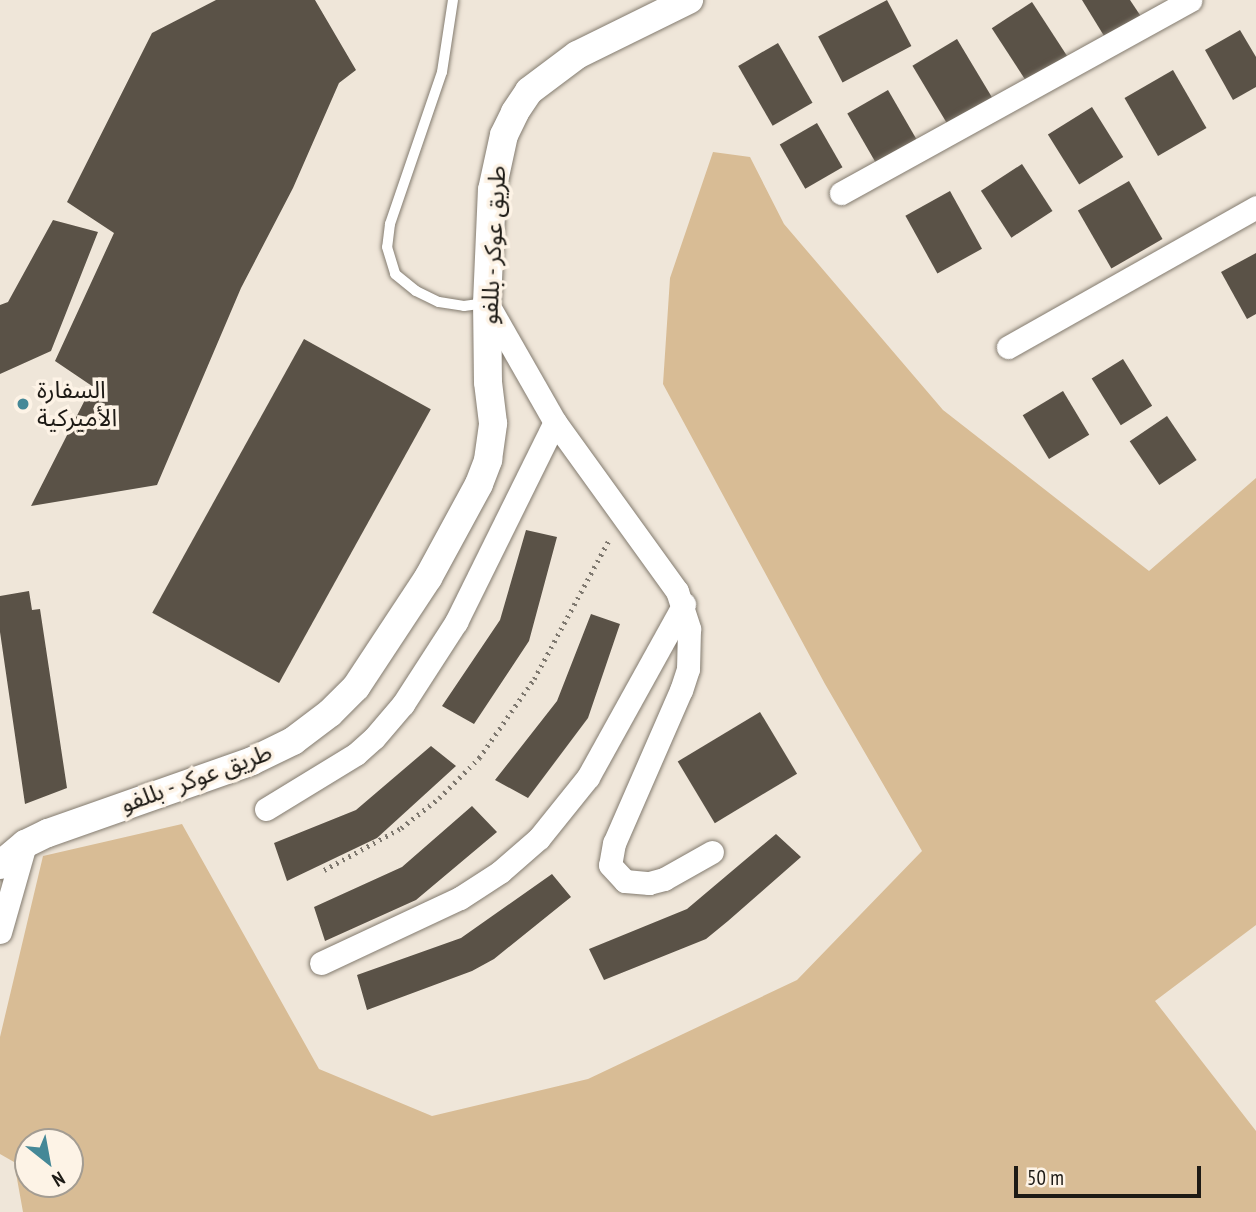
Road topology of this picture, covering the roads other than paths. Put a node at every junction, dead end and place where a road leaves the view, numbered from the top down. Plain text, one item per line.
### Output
1 (453, 0) edge
2 (689, 0) edge
3 (1190, 0) edge
4 (841, 193) dead end
5 (1256, 207) edge
6 (487, 303) junction
7 (1008, 347) dead end
8 (555, 422) junction
9 (684, 604) junction
10 (266, 809) dead end
11 (25, 844) junction
12 (712, 852) dead end
13 (0, 865) edge
14 (0, 932) edge
15 (321, 963) dead end

1 - 6 lane
2 - 6 street, طريق عوكر - بللفو
3 - 4 street
5 - 7 street
6 - 8 street
6 - 11 street, طريق عوكر - بللفو
8 - 9 street
8 - 10 street
9 - 12 street
9 - 15 street
11 - 13 street, طريق عوكر - بللفو
11 - 14 street

